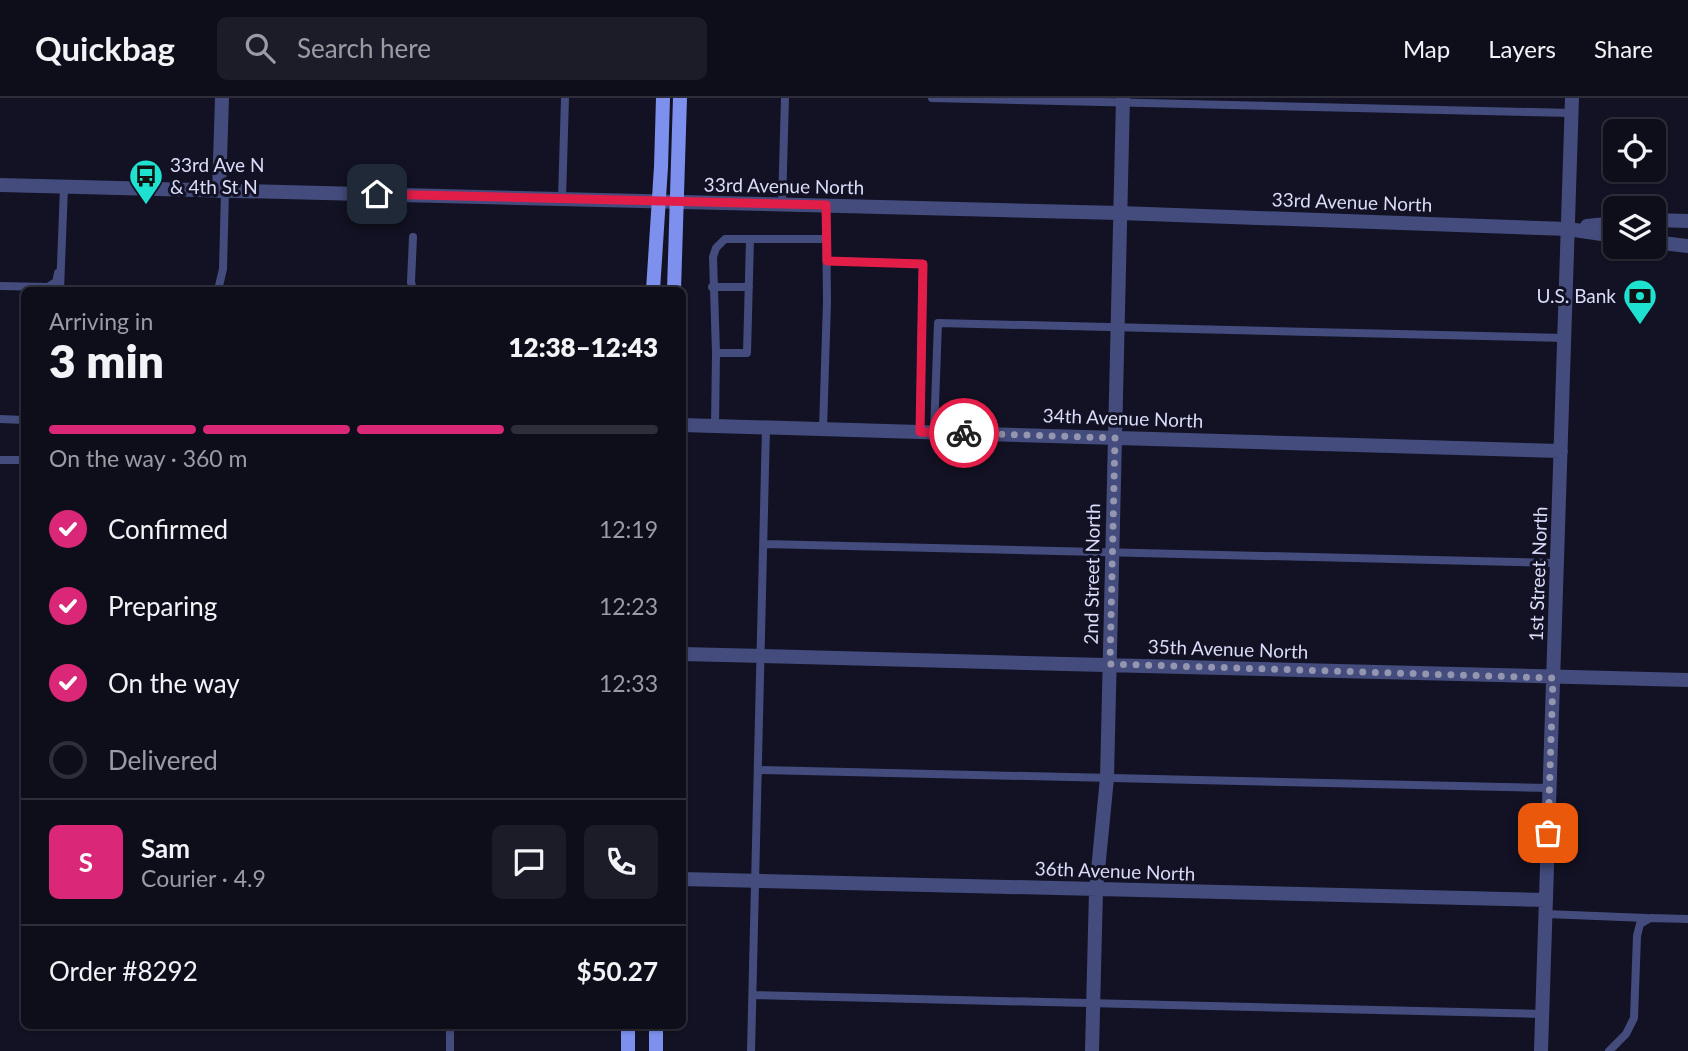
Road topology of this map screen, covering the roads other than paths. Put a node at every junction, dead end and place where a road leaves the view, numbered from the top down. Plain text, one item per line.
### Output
1 (222, 98) edge
2 (565, 98) edge
3 (663, 98) edge
4 (681, 98) edge
5 (785, 98) edge
6 (932, 98) edge
7 (1572, 98) edge
8 (1123, 100) edge
9 (1572, 113) junction
10 (0, 185) edge
11 (64, 187) junction
12 (222, 191) junction
13 (562, 199) junction
14 (659, 201) junction
15 (676, 203) junction
16 (782, 204) junction
17 (826, 205) junction
18 (1120, 212) junction
19 (1666, 220) edge
20 (1688, 221) edge
21 (1603, 225) edge
22 (1568, 229) junction
23 (1603, 234) edge
24 (413, 237) dead end
25 (750, 239) junction
26 (826, 239) junction
27 (1666, 244) edge
28 (1688, 246) edge
29 (827, 261) junction
30 (61, 262) junction
31 (0, 286) edge
32 (749, 286) junction
33 (60, 287) edge
34 (219, 287) edge
35 (412, 287) edge
36 (653, 287) edge
37 (674, 287) edge
38 (712, 287) junction
39 (1118, 327) junction
40 (1565, 338) junction
41 (716, 353) junction
42 (0, 419) edge
43 (21, 420) edge
44 (686, 425) edge
45 (715, 426) junction
46 (766, 427) junction
47 (823, 429) junction
48 (928, 432) junction
49 (1115, 438) junction
50 (1562, 451) junction
51 (0, 460) edge
52 (21, 460) edge
53 (764, 544) junction
54 (1112, 552) junction
55 (1557, 563) junction
56 (686, 654) edge
57 (761, 656) junction
58 (1110, 664) junction
59 (1553, 678) junction
60 (1688, 680) edge
61 (758, 770) junction
62 (1107, 778) junction
63 (1550, 788) junction
64 (686, 879) edge
65 (755, 879) junction
66 (1096, 890) junction
67 (1546, 907) junction
68 (1646, 918) junction
69 (1688, 919) edge
70 (753, 995) junction
71 (1094, 1003) junction
72 (1542, 1014) junction
73 (450, 1029) edge
74 (628, 1029) edge
75 (656, 1029) edge
76 (450, 1051) edge
77 (628, 1051) edge
78 (656, 1051) edge
79 (751, 1051) edge
80 (1092, 1051) edge
81 (1541, 1051) edge
82 (1609, 1051) edge

1 - 12 street
2 - 13 lane
3 - 14 main road
4 - 15 main road
5 - 16 lane
6 - 8 lane
7 - 9 street, 1st Street North
8 - 9 lane
8 - 18 street, 2nd Street North
9 - 22 street, 1st Street North
10 - 11 street, 33rd Avenue North
11 - 12 street, 33rd Avenue North
11 - 30 lane
12 - 13 street, 33rd Avenue North
12 - 34 lane
13 - 14 street, 33rd Avenue North
14 - 15 street, 33rd Avenue North
14 - 36 main road
15 - 16 street, 33rd Avenue North
15 - 37 main road
16 - 17 street, 33rd Avenue North
17 - 18 street, 33rd Avenue North
17 - 26 lane
18 - 22 street, 33rd Avenue North
18 - 39 street, 2nd Street North
19 - 20 street
21 - 22 street, 33rd Avenue North
22 - 23 street, 33rd Avenue North
22 - 40 street, 1st Street North
24 - 35 lane
25 - 26 lane
25 - 32 lane
25 - 38 lane
26 - 29 lane
27 - 28 street
29 - 47 lane
29 - 48 lane
30 - 31 lane
30 - 33 lane
32 - 38 lane
32 - 41 lane
38 - 41 lane
39 - 40 lane
39 - 48 lane
39 - 49 street, 2nd Street North
40 - 50 street, 1st Street North
41 - 45 lane
42 - 43 lane
44 - 45 street, 34th Avenue North
45 - 46 street, 34th Avenue North
46 - 47 street, 34th Avenue North
46 - 53 lane
47 - 48 street, 34th Avenue North
48 - 49 street, 34th Avenue North
49 - 50 street, 34th Avenue North
49 - 54 street, 2nd Street North
50 - 55 street, 1st Street North
51 - 52 lane
53 - 54 lane
53 - 57 lane
54 - 55 lane
54 - 58 street, 2nd Street North
55 - 59 street, 1st Street North
56 - 57 street, 35th Avenue North
57 - 58 street, 35th Avenue North
57 - 61 lane
58 - 59 street, 35th Avenue North
58 - 62 street, 2nd Street North
59 - 60 street, 35th Avenue North
59 - 63 street, 1st Street North
61 - 62 lane
61 - 65 lane
62 - 63 lane
62 - 66 street, 2nd Street North
63 - 67 street, 1st Street North
64 - 65 street, 36th Avenue North
65 - 66 street, 36th Avenue North
65 - 70 lane
66 - 67 street, 36th Avenue North
66 - 71 street, 2nd Street North
67 - 68 lane
67 - 72 street, 1st Street North
68 - 69 lane
68 - 82 lane
70 - 71 lane
70 - 79 lane
71 - 72 lane
71 - 80 street, 2nd Street North
72 - 81 street, 1st Street North
73 - 76 lane
74 - 77 main road
75 - 78 main road

